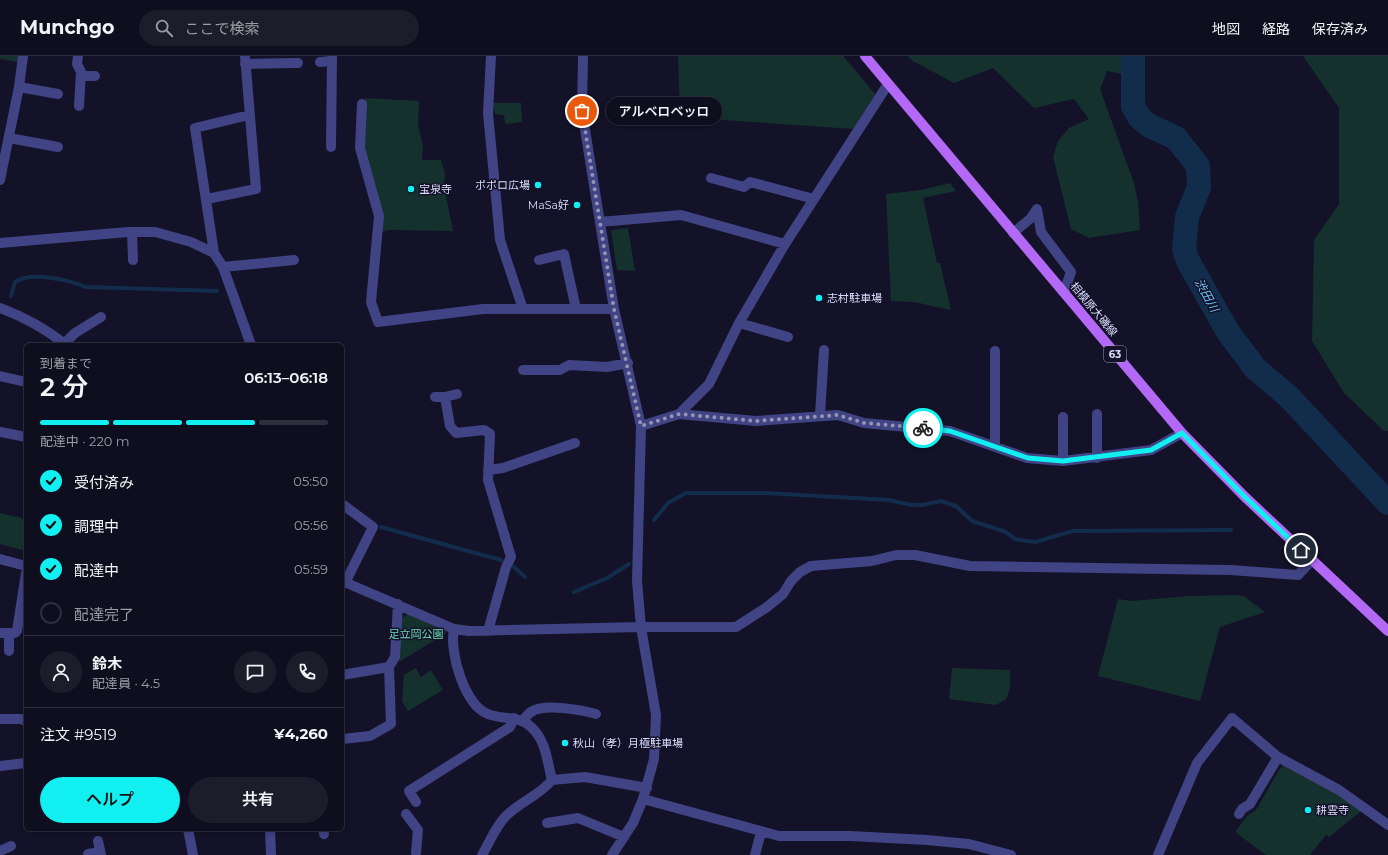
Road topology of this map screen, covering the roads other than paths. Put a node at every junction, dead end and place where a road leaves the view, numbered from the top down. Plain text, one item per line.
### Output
1 (23, 56) edge
2 (78, 56) edge
3 (491, 56) edge
4 (583, 56) edge
5 (865, 56) edge
6 (332, 59) edge
7 (245, 60) edge
8 (320, 62) dead end
9 (298, 63) dead end
10 (81, 76) junction
11 (95, 76) dead end
12 (888, 84) junction
13 (19, 88) junction
14 (58, 94) dead end
15 (362, 104) dead end
16 (80, 106) dead end
17 (249, 115) junction
18 (9, 138) junction
19 (58, 147) dead end
20 (331, 147) dead end
21 (711, 178) dead end
22 (0, 180) edge
23 (207, 199) junction
24 (814, 199) junction
25 (600, 222) junction
26 (132, 232) junction
27 (1013, 233) junction
28 (0, 243) edge
29 (785, 244) junction
30 (214, 252) junction
31 (133, 260) dead end
32 (294, 260) dead end
33 (539, 260) dead end
34 (223, 267) junction
35 (1064, 292) junction
36 (0, 308) edge
37 (576, 309) junction
38 (614, 309) junction
39 (523, 310) junction
40 (101, 317) dead end
41 (739, 323) junction
42 (788, 337) dead end
43 (63, 343) edge
44 (66, 343) edge
45 (250, 343) edge
46 (824, 350) dead end
47 (995, 351) dead end
48 (628, 363) junction
49 (523, 370) dead end
50 (0, 376) edge
51 (24, 382) edge
52 (457, 394) dead end
53 (679, 414) junction
54 (1097, 414) dead end
55 (820, 415) junction
56 (1063, 417) dead end
57 (641, 426) junction
58 (0, 432) edge
59 (1182, 433) junction
60 (24, 437) edge
61 (575, 443) dead end
62 (995, 447) junction
63 (1097, 458) junction
64 (1063, 461) junction
65 (488, 470) junction
66 (344, 505) edge
67 (0, 559) edge
68 (1312, 560) junction
69 (24, 565) edge
70 (344, 582) edge
71 (24, 586) edge
72 (398, 604) junction
73 (641, 627) junction
74 (454, 629) junction
75 (1388, 631) edge
76 (488, 632) junction
77 (5, 633) edge
78 (9, 650) dead end
79 (389, 667) junction
80 (344, 675) edge
81 (596, 714) dead end
82 (0, 718) edge
83 (518, 719) junction
84 (24, 720) edge
85 (344, 739) edge
86 (1278, 757) junction
87 (24, 763) edge
88 (0, 766) edge
89 (552, 780) junction
90 (647, 788) junction
91 (643, 799) junction
92 (416, 802) dead end
93 (406, 814) dead end
94 (1239, 814) dead end
95 (547, 823) dead end
96 (1388, 825) edge
97 (188, 831) edge
98 (270, 831) edge
99 (761, 832) junction
100 (624, 837) junction
101 (98, 841) dead end
102 (11, 846) dead end
103 (0, 851) edge
104 (100, 853) edge
105 (88, 854) edge
106 (416, 854) edge
107 (193, 855) edge
108 (271, 855) edge
109 (482, 855) edge
110 (612, 855) edge
111 (755, 855) edge
112 (1011, 855) edge
113 (1158, 855) edge

1 - 13 street
2 - 10 street
3 - 39 street
4 - 25 street
5 - 12 main road, 相模原大磯線 / 63
6 - 8 street
6 - 20 street
7 - 9 street
7 - 17 street
10 - 11 street
10 - 16 street
12 - 24 street
12 - 27 main road, 相模原大磯線 / 63
13 - 14 street
13 - 18 street
15 - 39 street
17 - 23 street
17 - 23 street
18 - 19 street
18 - 22 street
21 - 24 street
23 - 30 street
24 - 29 street
25 - 29 street
25 - 38 street
26 - 28 street
26 - 30 street
26 - 31 street
27 - 35 main road, 相模原大磯線 / 63
27 - 35 street
29 - 41 street
30 - 34 street
32 - 34 street
33 - 37 street
34 - 45 street
35 - 59 main road, 相模原大磯線 / 63
36 - 43 street
37 - 38 street
37 - 39 street
38 - 48 street
40 - 44 street
41 - 42 street
41 - 53 street
46 - 55 street
47 - 62 street
48 - 49 street
48 - 57 street
50 - 51 street
52 - 65 street
53 - 55 street
53 - 57 street
54 - 63 street
55 - 62 street
56 - 64 street
57 - 73 street
58 - 60 street
59 - 63 street
59 - 68 main road, 相模原大磯線 / 63
61 - 65 street
62 - 64 street
63 - 64 street
65 - 76 street
66 - 70 street
67 - 69 street
68 - 73 street
68 - 75 main road, 相模原大磯線 / 63
70 - 72 street
71 - 77 street
72 - 74 street
72 - 79 street
73 - 76 street
73 - 90 street
74 - 76 street
74 - 83 street
77 - 78 street
79 - 80 street
79 - 85 street
81 - 83 street
82 - 84 street
83 - 89 street
83 - 92 street
86 - 94 street
86 - 96 street
86 - 113 street
87 - 88 street
89 - 90 street
89 - 109 street
90 - 91 street
91 - 99 street
91 - 100 street
93 - 106 street
95 - 100 street
97 - 107 street
98 - 108 street
99 - 111 street
99 - 112 street
100 - 110 street
101 - 104 street
102 - 103 street
104 - 105 street

